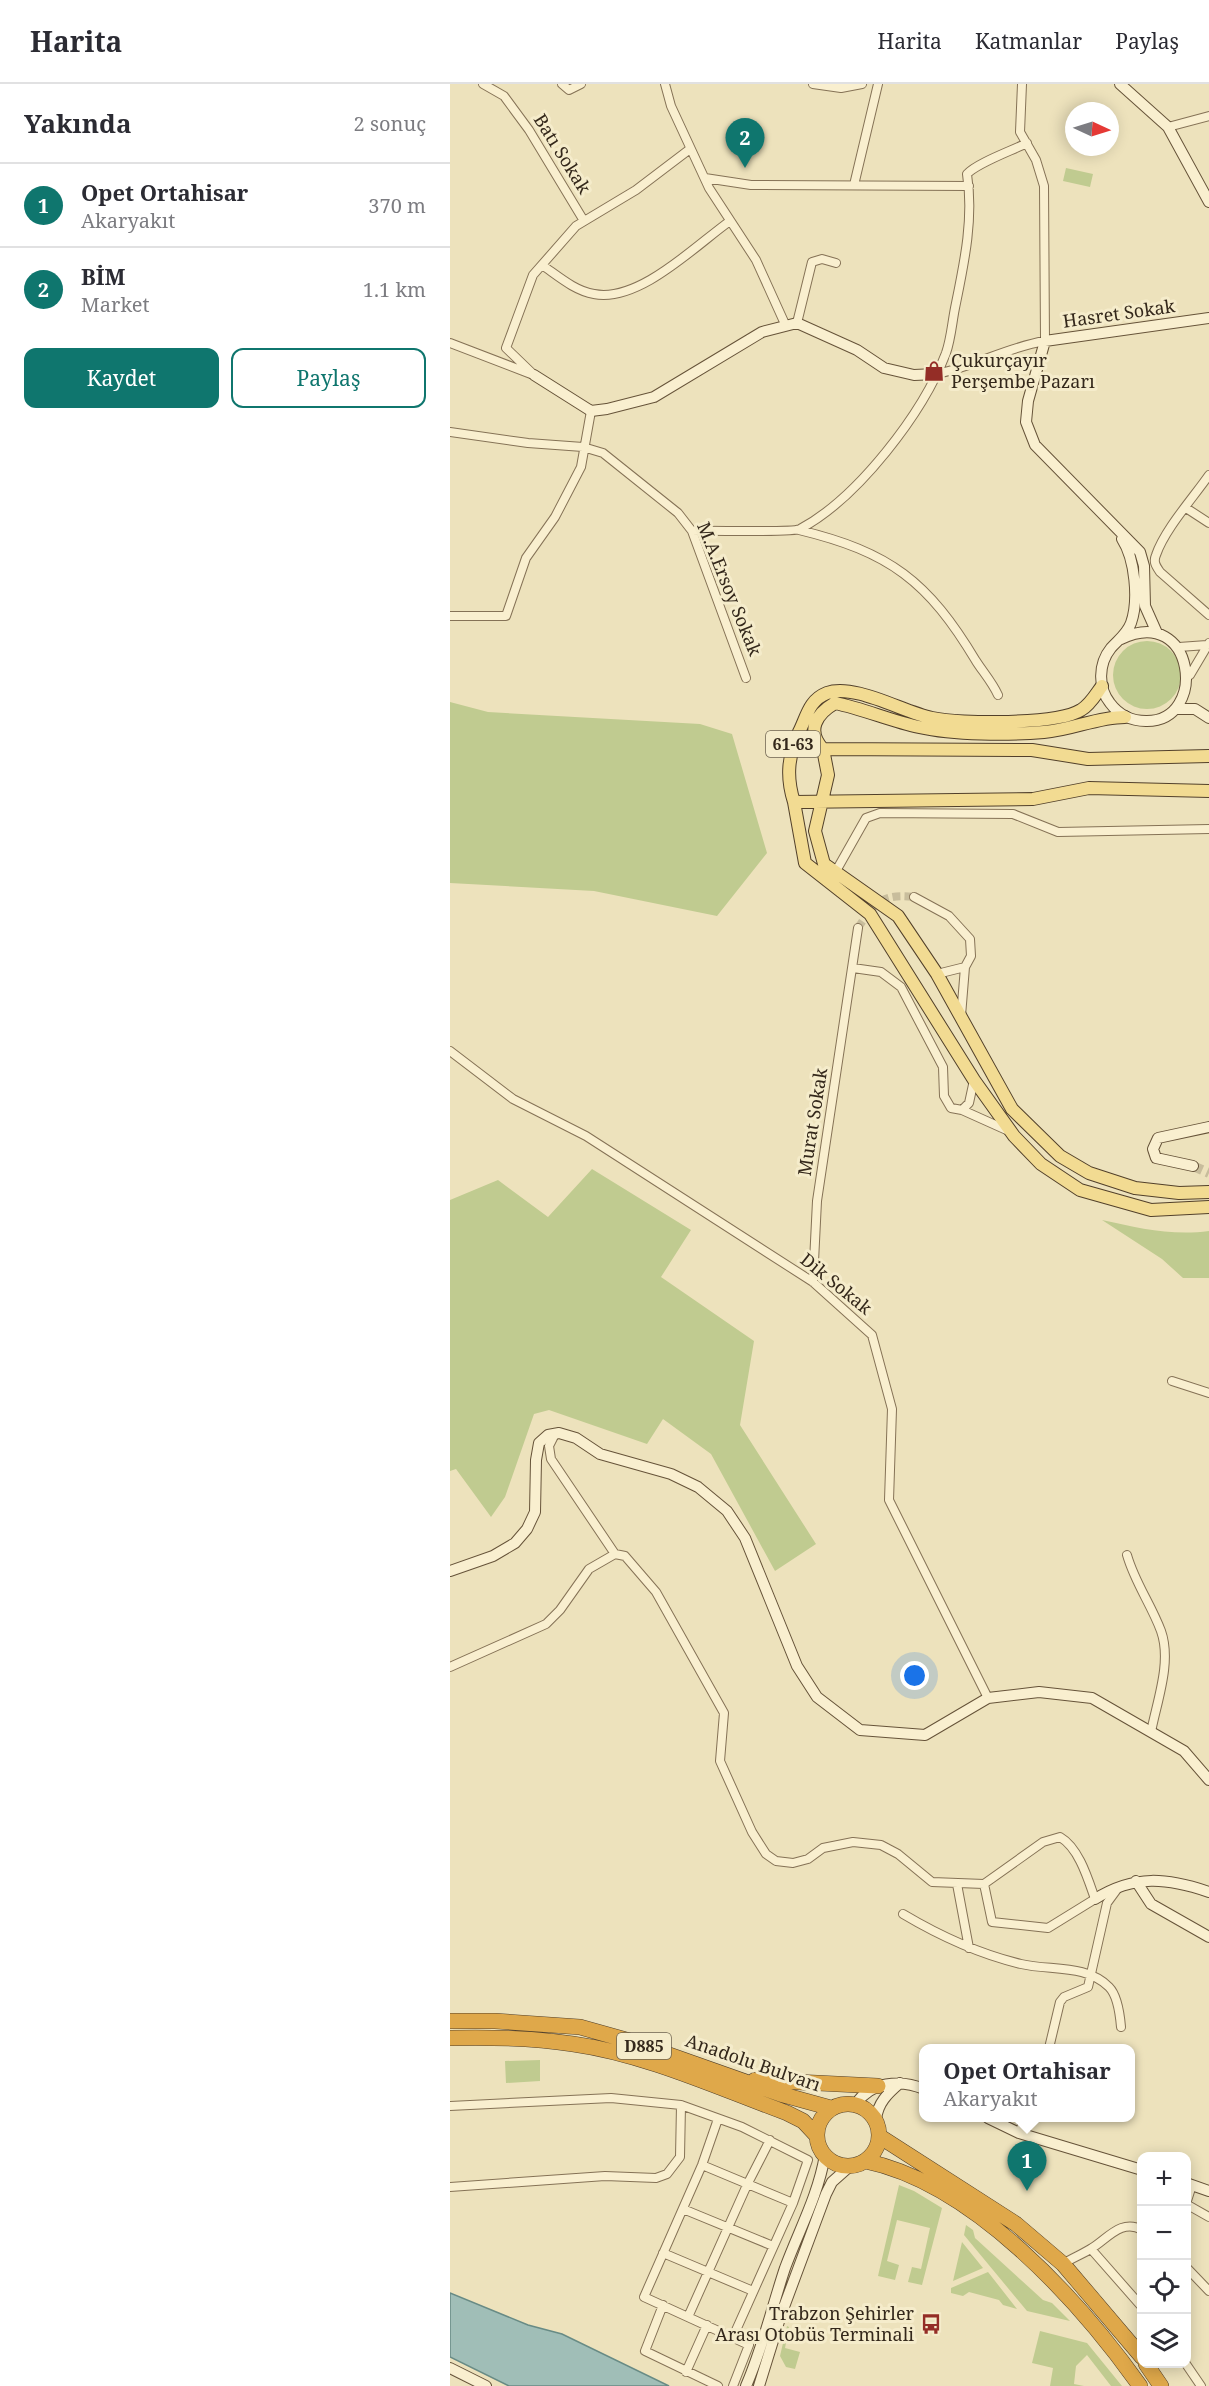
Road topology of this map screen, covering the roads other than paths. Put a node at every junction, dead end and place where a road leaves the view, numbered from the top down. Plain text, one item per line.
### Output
1 (483, 84) edge
2 (562, 84) edge
3 (581, 84) edge
4 (665, 84) edge
5 (813, 84) edge
6 (862, 84) edge
7 (878, 84) edge
8 (1022, 84) edge
9 (1120, 84) edge
10 (1209, 116) edge
11 (1168, 127) junction
12 (1027, 143) junction
13 (690, 149) junction
14 (705, 178) junction
15 (854, 185) junction
16 (969, 186) junction
17 (1209, 202) edge
18 (584, 221) junction
19 (730, 221) junction
20 (836, 263) dead end
21 (542, 265) junction
22 (1209, 318) edge
23 (797, 323) junction
24 (785, 324) junction
25 (1045, 341) junction
26 (450, 343) edge
27 (936, 374) junction
28 (534, 375) junction
29 (591, 411) junction
30 (450, 432) edge
31 (583, 447) junction
32 (1209, 475) edge
33 (1186, 508) junction
34 (1112, 523) junction
35 (1209, 523) edge
36 (799, 530) junction
37 (692, 531) junction
38 (1209, 615) edge
39 (450, 616) edge
40 (1157, 633) junction
41 (1121, 639) junction
42 (1208, 644) edge
43 (1179, 647) junction
44 (1190, 675) junction
45 (746, 678) dead end
46 (1102, 686) junction
47 (1188, 692) junction
48 (998, 695) dead end
49 (1176, 709) junction
50 (1195, 709) junction
51 (1125, 717) junction
52 (1209, 718) edge
53 (823, 749) junction
54 (791, 750) junction
55 (1209, 756) edge
56 (1209, 791) edge
57 (794, 802) junction
58 (824, 802) junction
59 (1209, 829) edge
60 (836, 871) junction
61 (914, 897) tunnel mouth
62 (858, 928) tunnel mouth
63 (965, 967) junction
64 (853, 968) junction
65 (937, 974) junction
66 (961, 1017) junction
67 (450, 1051) edge
68 (974, 1080) junction
69 (962, 1110) junction
70 (1209, 1127) edge
71 (1012, 1133) junction
72 (1193, 1166) tunnel mouth
73 (1209, 1192) edge
74 (1209, 1207) edge
75 (813, 1282) junction
76 (1172, 1380) dead end
77 (1209, 1393) edge
78 (555, 1434) junction
79 (615, 1554) junction
80 (1127, 1555) dead end
81 (450, 1571) edge
82 (450, 1667) edge
83 (988, 1698) junction
84 (1151, 1732) junction
85 (1209, 1780) edge
86 (1136, 1881) junction
87 (957, 1884) junction
88 (984, 1884) junction
89 (1119, 1887) junction
90 (1209, 1892) edge
91 (1095, 1899) junction
92 (903, 1914) dead end
93 (1209, 1937) edge
94 (969, 1948) junction
95 (1090, 1975) junction
96 (450, 2021) edge
97 (1121, 2027) dead end
98 (450, 2038) edge
99 (1050, 2044) edge
100 (740, 2079) junction
101 (901, 2083) junction
102 (878, 2086) junction
103 (919, 2088) edge
104 (856, 2104) junction
105 (681, 2105) junction
106 (450, 2106) edge
107 (831, 2108) junction
108 (718, 2119) junction
109 (876, 2119) junction
110 (996, 2122) edge
111 (1023, 2122) edge
112 (1019, 2133) junction
113 (817, 2136) junction
114 (879, 2136) junction
115 (770, 2140) junction
116 (825, 2155) junction
117 (865, 2161) junction
118 (702, 2165) junction
119 (850, 2166) junction
120 (1137, 2168) edge
121 (747, 2185) junction
122 (1191, 2185) edge
123 (450, 2187) edge
124 (1209, 2192) edge
125 (793, 2203) junction
126 (1190, 2206) edge
127 (682, 2209) junction
128 (1209, 2217) edge
129 (728, 2227) junction
130 (1137, 2227) edge
131 (773, 2246) junction
132 (1091, 2249) junction
133 (663, 2253) junction
134 (1063, 2264) junction
135 (708, 2272) junction
136 (1191, 2272) edge
137 (753, 2291) junction
138 (1209, 2291) edge
139 (1137, 2301) edge
140 (663, 2305) junction
141 (688, 2317) junction
142 (707, 2325) junction
143 (733, 2337) junction
144 (1137, 2351) edge
145 (450, 2368) edge
146 (1149, 2368) edge
147 (1189, 2368) edge
148 (686, 2372) junction
149 (486, 2386) edge
150 (718, 2386) edge
151 (733, 2386) edge
152 (746, 2386) edge
153 (759, 2386) edge
154 (1140, 2386) edge
155 (1161, 2386) edge
156 (1202, 2386) edge

1 - 18 street, Batı Sokak
2 - 3 street
4 - 13 street
5 - 6 street
7 - 15 street
8 - 12 street
9 - 11 street
10 - 11 street
11 - 17 street
12 - 16 street
12 - 25 street
13 - 14 street
13 - 18 street
14 - 15 street
14 - 19 street
15 - 16 street
16 - 27 street
18 - 21 street
19 - 21 street
19 - 24 street
20 - 23 street
21 - 28 street
22 - 25 street, Hasret Sokak
23 - 24 street
23 - 27 street
24 - 29 street
25 - 27 street
25 - 34 street, Hasret Sokak
26 - 28 street
27 - 36 street
28 - 29 street
29 - 31 street
30 - 31 street, M.A.Ersoy Sokak
31 - 37 street, M.A.Ersoy Sokak
31 - 39 street
32 - 33 street
33 - 35 street
33 - 38 street
34 - 40 street
34 - 41 street
36 - 37 street
36 - 48 street
37 - 45 street, M.A.Ersoy Sokak
40 - 41 street
40 - 43 street
41 - 46 street
42 - 43 street
42 - 44 street
43 - 44 street
44 - 47 street
46 - 51 street
46 - 54 main road, 61-63
47 - 49 street
47 - 50 street
49 - 50 street
49 - 51 street
50 - 52 street
51 - 53 main road, 61-63
53 - 54 main road, 61-63
53 - 55 main road, 61-63
53 - 58 main road, 61-63
54 - 57 main road, 61-63
56 - 58 main road
57 - 58 main road
57 - 68 main road
58 - 60 main road
59 - 60 street
60 - 65 main road
61 - 63 street
62 - 64 street, Murat Sokak
63 - 65 street
63 - 66 street
64 - 69 street
64 - 75 street, Murat Sokak
65 - 66 main road
66 - 73 main road
67 - 75 street, Dik Sokak
68 - 69 street
68 - 71 main road
69 - 71 street
70 - 72 street
71 - 74 main road
75 - 83 street, Dik Sokak
76 - 77 street
78 - 79 street
78 - 81 street
78 - 83 street
79 - 82 street
79 - 87 street
80 - 84 street
83 - 84 street
84 - 85 street
86 - 89 street
86 - 90 street
86 - 93 street
87 - 88 street
87 - 94 street
88 - 91 street
88 - 91 street
89 - 91 street
89 - 95 street
92 - 94 street
94 - 95 street
95 - 97 street
95 - 99 street
96 - 100 highway, Anadolu Bulvarı / D885
98 - 113 highway, Anadolu Bulvarı / D885
100 - 102 highway
100 - 107 highway, Anadolu Bulvarı / D885
101 - 102 street
101 - 103 street
101 - 109 street
102 - 104 street
104 - 107 highway, Anadolu Bulvarı
104 - 109 highway
105 - 106 street
105 - 108 street
105 - 123 street
107 - 113 highway, Anadolu Bulvarı
108 - 115 street
108 - 118 street
109 - 114 highway
110 - 112 street
111 - 112 street
112 - 120 street
113 - 116 highway, Anadolu Bulvarı
114 - 117 highway
114 - 134 highway
115 - 121 street
115 - 125 street
116 - 119 highway
116 - 152 street
117 - 119 highway
117 - 154 highway
118 - 121 street
118 - 127 street
119 - 153 street
121 - 125 street
121 - 129 street
122 - 124 street
125 - 131 street
126 - 128 street
127 - 129 street
127 - 133 street
129 - 131 street
129 - 135 street
130 - 132 street
131 - 137 street
132 - 134 street
132 - 139 street
133 - 135 street
133 - 140 street
134 - 144 highway
135 - 137 street
135 - 141 street
136 - 138 street
137 - 143 street
140 - 141 street
140 - 148 street
141 - 142 street
142 - 143 street
142 - 148 street
143 - 151 street
145 - 149 street
146 - 155 highway
147 - 156 street
148 - 150 street

